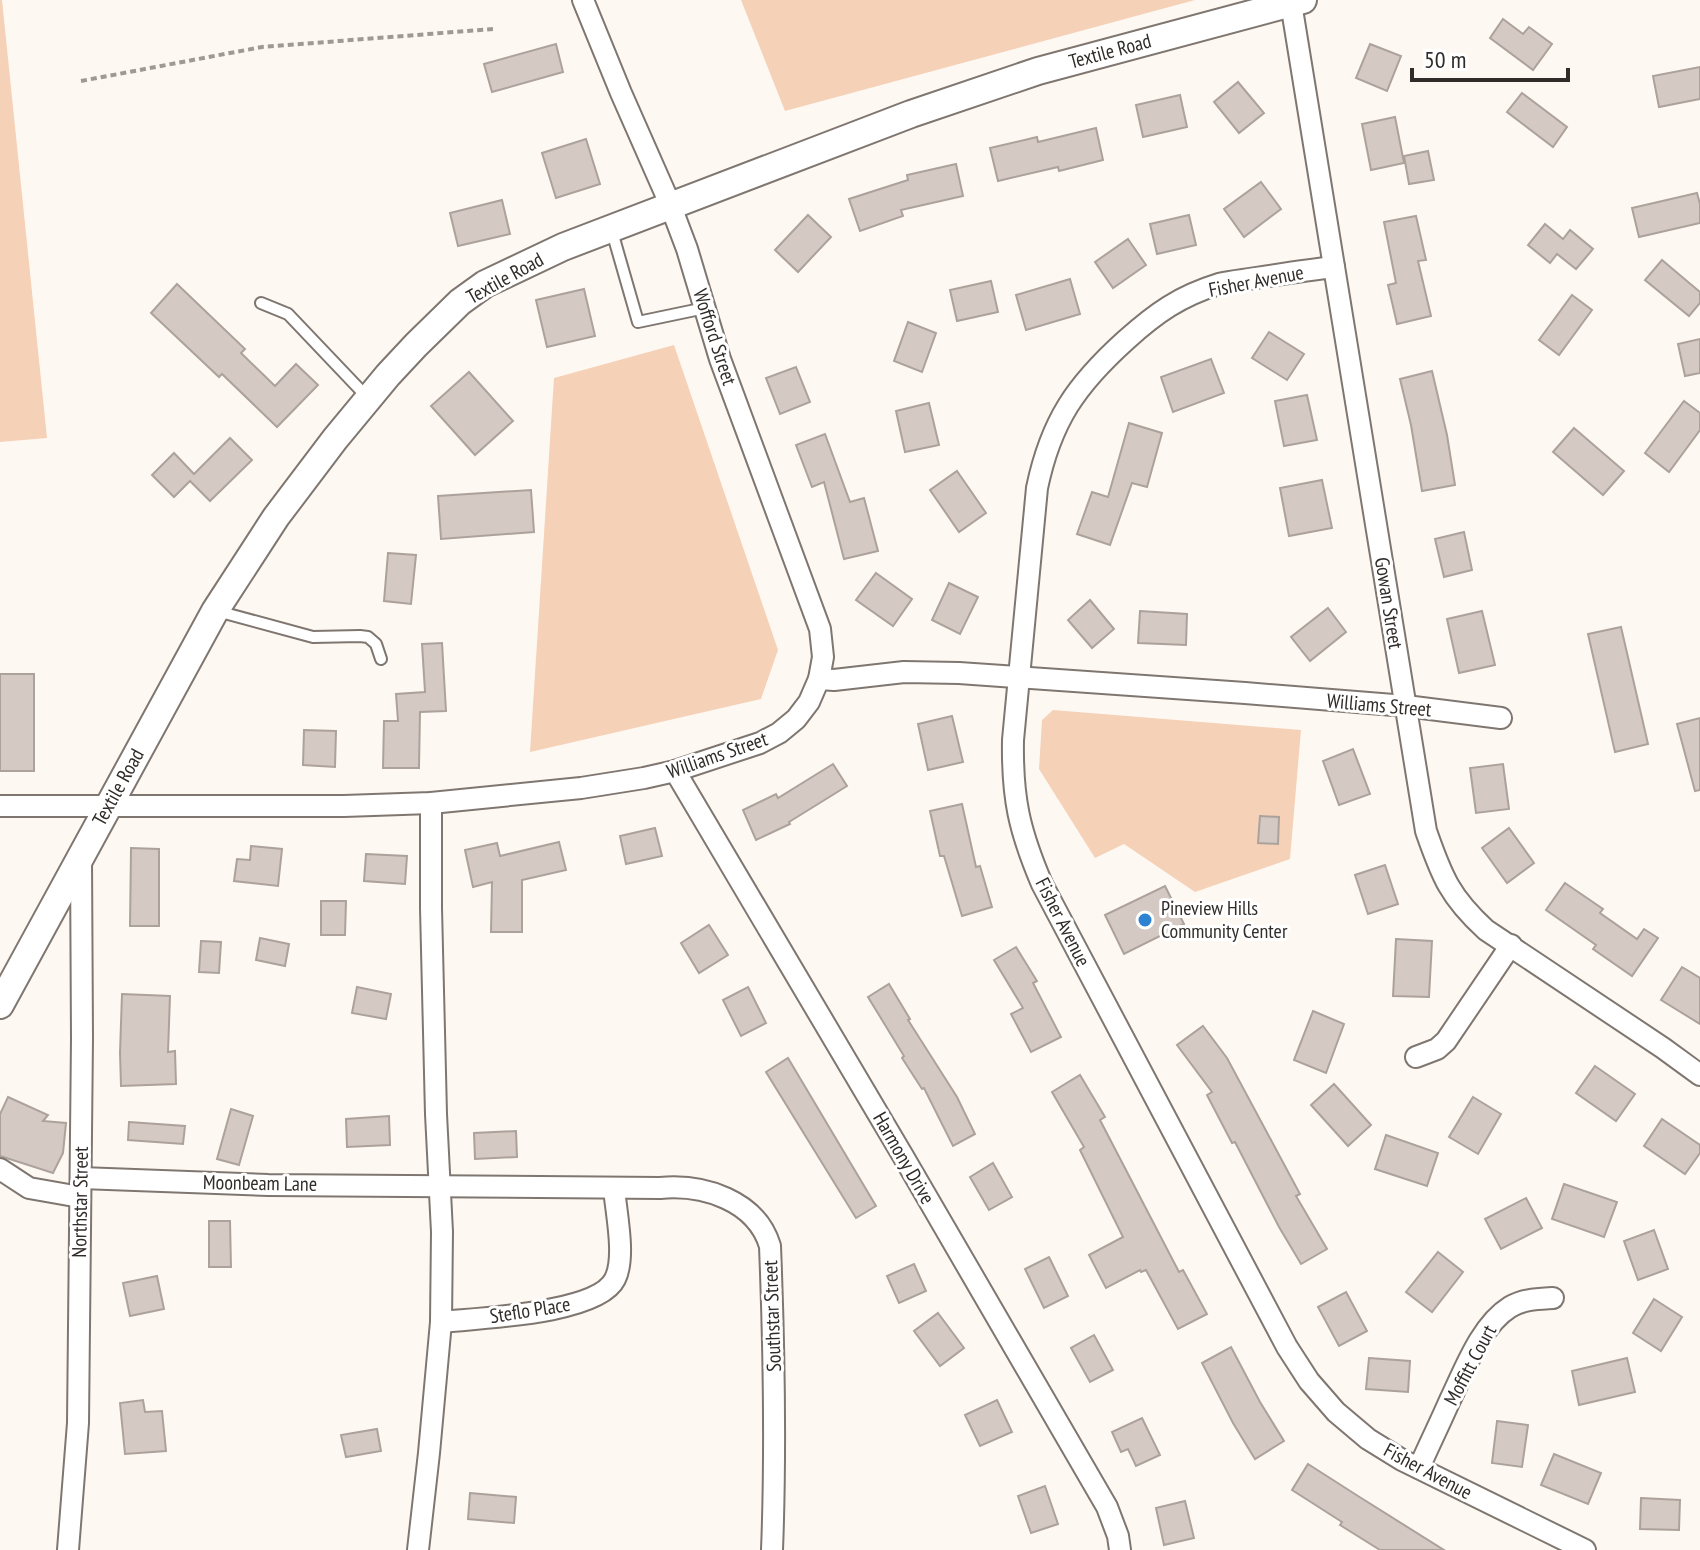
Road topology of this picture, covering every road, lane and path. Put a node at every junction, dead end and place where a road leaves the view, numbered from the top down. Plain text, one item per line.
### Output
1 (583, 0) edge
2 (1297, 2) edge
3 (493, 29) dead end
4 (81, 81) dead end
5 (670, 204) junction
6 (611, 227) junction
7 (1334, 267) junction
8 (261, 303) dead end
9 (705, 308) junction
10 (368, 399) junction
11 (215, 611) junction
12 (381, 659) dead end
13 (1020, 677) junction
14 (819, 679) junction
15 (1406, 706) junction
16 (1501, 718) dead end
17 (675, 771) junction
18 (431, 803) junction
19 (0, 806) edge
20 (107, 806) junction
21 (81, 854) junction
22 (1511, 945) junction
23 (0, 1005) edge
24 (1416, 1057) dead end
25 (1700, 1075) edge
26 (0, 1169) edge
27 (440, 1186) junction
28 (80, 1187) junction
29 (614, 1188) junction
30 (1553, 1298) dead end
31 (441, 1322) junction
32 (1419, 1468) junction
33 (68, 1550) edge
34 (418, 1550) edge
35 (772, 1550) edge
36 (1120, 1550) edge
37 (1585, 1550) edge

1 - 5 street, Wofford Street
2 - 5 street, Textile Road
2 - 7 street, Gowan Street
3 - 4 path
5 - 6 street, Textile Road
5 - 9 street, Wofford Street
6 - 9 lane
6 - 10 street, Textile Road
7 - 13 street, Fisher Avenue
7 - 15 street, Gowan Street
8 - 10 lane
9 - 14 street, Wofford Street
10 - 11 street, Textile Road
11 - 12 lane
11 - 20 street, Textile Road
13 - 14 street, Williams Street
13 - 15 street, Williams Street
13 - 32 street, Fisher Avenue
14 - 17 street, Williams Street
15 - 16 street, Williams Street
15 - 22 street, Gowan Street
17 - 18 street, Williams Street
17 - 36 street, Harmony Drive
18 - 20 street, Williams Street
18 - 27 street
19 - 20 street, Williams Street
20 - 21 street, Textile Road
21 - 23 street, Textile Road
21 - 28 street, Northstar Street
22 - 24 street
22 - 25 street, Gowan Street
26 - 28 street, Moonbeam Lane
27 - 28 street, Moonbeam Lane
27 - 29 street, Southstar Street
27 - 31 street
28 - 33 street, Northstar Street
29 - 31 street, Steflo Place
29 - 35 street, Southstar Street
30 - 32 street, Moffitt Court
31 - 34 street
32 - 37 street, Fisher Avenue

